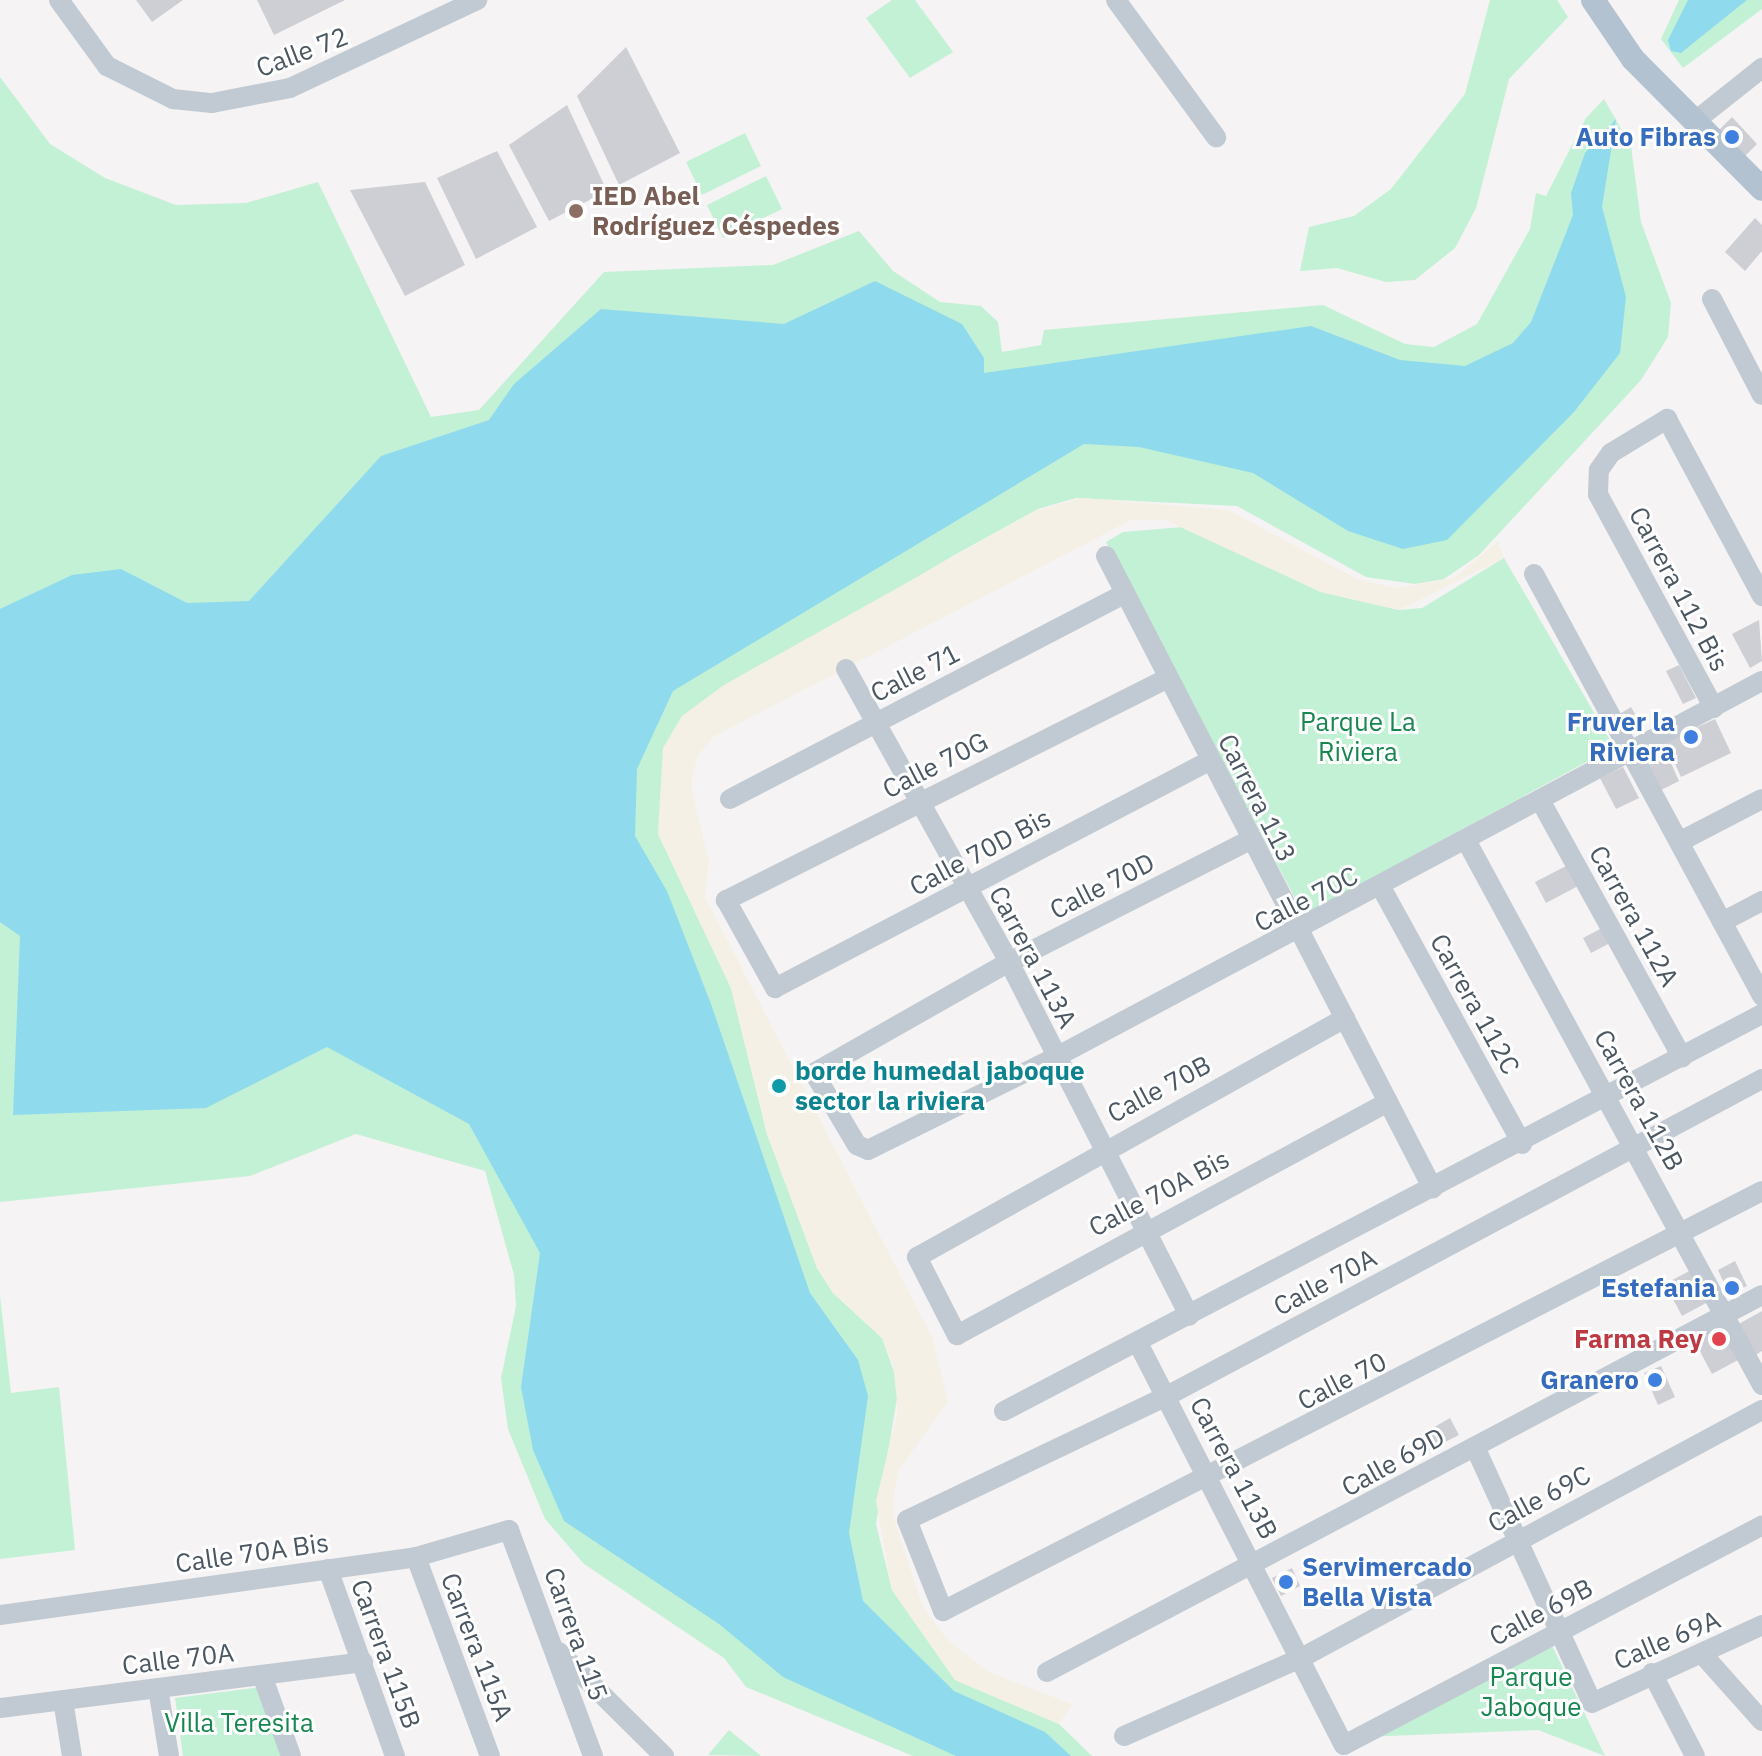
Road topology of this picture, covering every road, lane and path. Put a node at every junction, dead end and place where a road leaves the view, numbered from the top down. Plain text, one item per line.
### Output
1 (59, 0) edge
2 (477, 0) edge
3 (1116, 0) edge
4 (1593, 0) edge
5 (1762, 68) edge
6 (1694, 122) junction
7 (1216, 137) dead end
8 (1762, 189) edge
9 (1712, 299) dead end
10 (1762, 395) edge
11 (1106, 556) dead end
12 (1534, 574) dead end
13 (1125, 593) junction
14 (1762, 596) edge
15 (846, 669) dead end
16 (1168, 678) junction
17 (1762, 681) edge
18 (1714, 708) junction
19 (878, 722) junction
20 (1629, 752) junction
21 (1209, 761) junction
22 (730, 799) dead end
23 (1762, 799) edge
24 (1540, 800) junction
25 (920, 802) junction
26 (1248, 841) junction
27 (1467, 842) junction
28 (1679, 842) junction
29 (966, 889) junction
30 (1382, 889) junction
31 (1762, 901) edge
32 (1722, 922) junction
33 (1297, 933) junction
34 (1009, 962) junction
35 (775, 988) joint
36 (1762, 996) edge
37 (1762, 1014) edge
38 (1345, 1018) junction
39 (1056, 1057) junction
40 (1682, 1057) junction
41 (1762, 1079) edge
42 (1609, 1099) junction
43 (1388, 1102) junction
44 (1522, 1144) junction
45 (1638, 1146) junction
46 (1103, 1149) junction
47 (868, 1150) joint
48 (1433, 1189) junction
49 (1762, 1191) edge
50 (1142, 1230) junction
51 (1681, 1235) junction
52 (1762, 1295) edge
53 (1189, 1316) junction
54 (1722, 1316) junction
55 (957, 1335) joint
56 (1139, 1345) junction
57 (1762, 1385) edge
58 (1167, 1396) junction
59 (1762, 1410) edge
60 (1004, 1411) dead end
61 (1475, 1447) junction
62 (1210, 1478) junction
63 (1762, 1526) edge
64 (509, 1530) joint
65 (1517, 1539) junction
66 (416, 1557) junction
67 (1256, 1567) junction
68 (328, 1569) junction
69 (943, 1611) joint
70 (0, 1615) edge
71 (1762, 1625) edge
72 (1558, 1633) junction
73 (553, 1646) junction
74 (1704, 1656) junction
75 (1303, 1657) junction
76 (363, 1662) junction
77 (1047, 1672) dead end
78 (1652, 1673) junction
79 (262, 1675) junction
80 (158, 1688) junction
81 (63, 1700) junction
82 (0, 1708) edge
83 (1762, 1721) edge
84 (1124, 1736) dead end
85 (1344, 1745) joint
86 (72, 1756) edge
87 (169, 1756) edge
88 (291, 1756) edge
89 (395, 1756) edge
90 (490, 1756) edge
91 (593, 1756) edge
92 (664, 1756) edge
93 (1695, 1756) edge

1 - 2 street, Calle 72
3 - 7 street
4 - 6 main road
5 - 6 street
6 - 8 main road
9 - 10 street
11 - 13 street, Carrera 113
12 - 20 street
13 - 16 street, Carrera 113
13 - 19 street, Calle 71
14 - 18 street, Carrera 112 Bis
15 - 19 street, Carrera 113A
16 - 21 street, Carrera 113
16 - 25 street, Calle 70G
17 - 18 street, Calle 70C
18 - 20 street, Calle 70C
19 - 22 street, Calle 71
19 - 25 street, Carrera 113A
20 - 24 street, Calle 70C
20 - 28 street
21 - 26 street, Carrera 113
21 - 29 street, Calle 70D Bis
23 - 28 street
24 - 27 street, Calle 70C
24 - 40 street, Carrera 112A
25 - 29 street, Carrera 113A
25 - 35 street, Calle 70G
26 - 33 street, Carrera 113
26 - 34 street, Calle 70D
27 - 30 street, Calle 70C
27 - 42 street, Carrera 112B
28 - 32 street
29 - 34 street, Carrera 113A
29 - 35 street, Calle 70D Bis
30 - 33 street, Calle 70C
30 - 44 street, Carrera 112C
31 - 32 street
32 - 36 street
33 - 38 street, Carrera 113
33 - 39 street, Calle 70C
34 - 39 street, Carrera 113A
34 - 47 street, Calle 70D
37 - 40 street, Calle 70A
38 - 43 street, Carrera 113
38 - 46 street, Calle 70B
39 - 46 street, Carrera 113A
39 - 47 street, Calle 70C
40 - 42 street, Calle 70A
41 - 45 street, Calle 70A
42 - 44 street, Calle 70A
42 - 45 street, Carrera 112B
43 - 48 street, Carrera 113
43 - 50 street, Calle 70A Bis
44 - 48 street, Calle 70A
45 - 51 street, Carrera 112B
45 - 58 street, Calle 70A
46 - 50 street, Carrera 113A
46 - 55 street, Calle 70B
48 - 53 street, Calle 70A
49 - 51 street, Calle 70
50 - 53 street, Carrera 113A
50 - 55 street, Calle 70A Bis
51 - 54 street, Carrera 112B
51 - 62 street, Calle 70
52 - 54 street, Calle 69D
53 - 56 street, Calle 70A
54 - 57 street, Carrera 112B
54 - 61 street, Calle 69D
56 - 58 street, Carrera 113B
56 - 60 street, Calle 70A
58 - 62 street, Carrera 113B
58 - 69 street, Calle 70A
59 - 65 street, Calle 69C
61 - 65 street
61 - 67 street, Calle 69D
62 - 67 street, Carrera 113B
62 - 69 street, Calle 70
63 - 72 street, Calle 69B
64 - 66 street, Calle 70A Bis
64 - 73 street, Carrera 115
65 - 72 street
65 - 75 street, Calle 69C
66 - 68 street, Calle 70A Bis
66 - 90 street, Carrera 115A
67 - 75 street, Carrera 113B
67 - 77 street, Calle 69D
68 - 70 street, Calle 70A Bis
68 - 76 street, Carrera 115B
71 - 74 street, Calle 69A
72 - 78 street, Calle 69A
72 - 85 street, Calle 69B
73 - 91 street, Carrera 115
73 - 92 street
74 - 78 street, Calle 69A
74 - 83 street
75 - 84 street, Calle 69C
75 - 85 street, Carrera 113B
76 - 79 street, Calle 70A
76 - 89 street, Carrera 115B
78 - 93 street
79 - 80 street, Calle 70A
79 - 88 street
80 - 81 street, Calle 70A
80 - 87 street
81 - 82 street, Calle 70A
81 - 86 street

